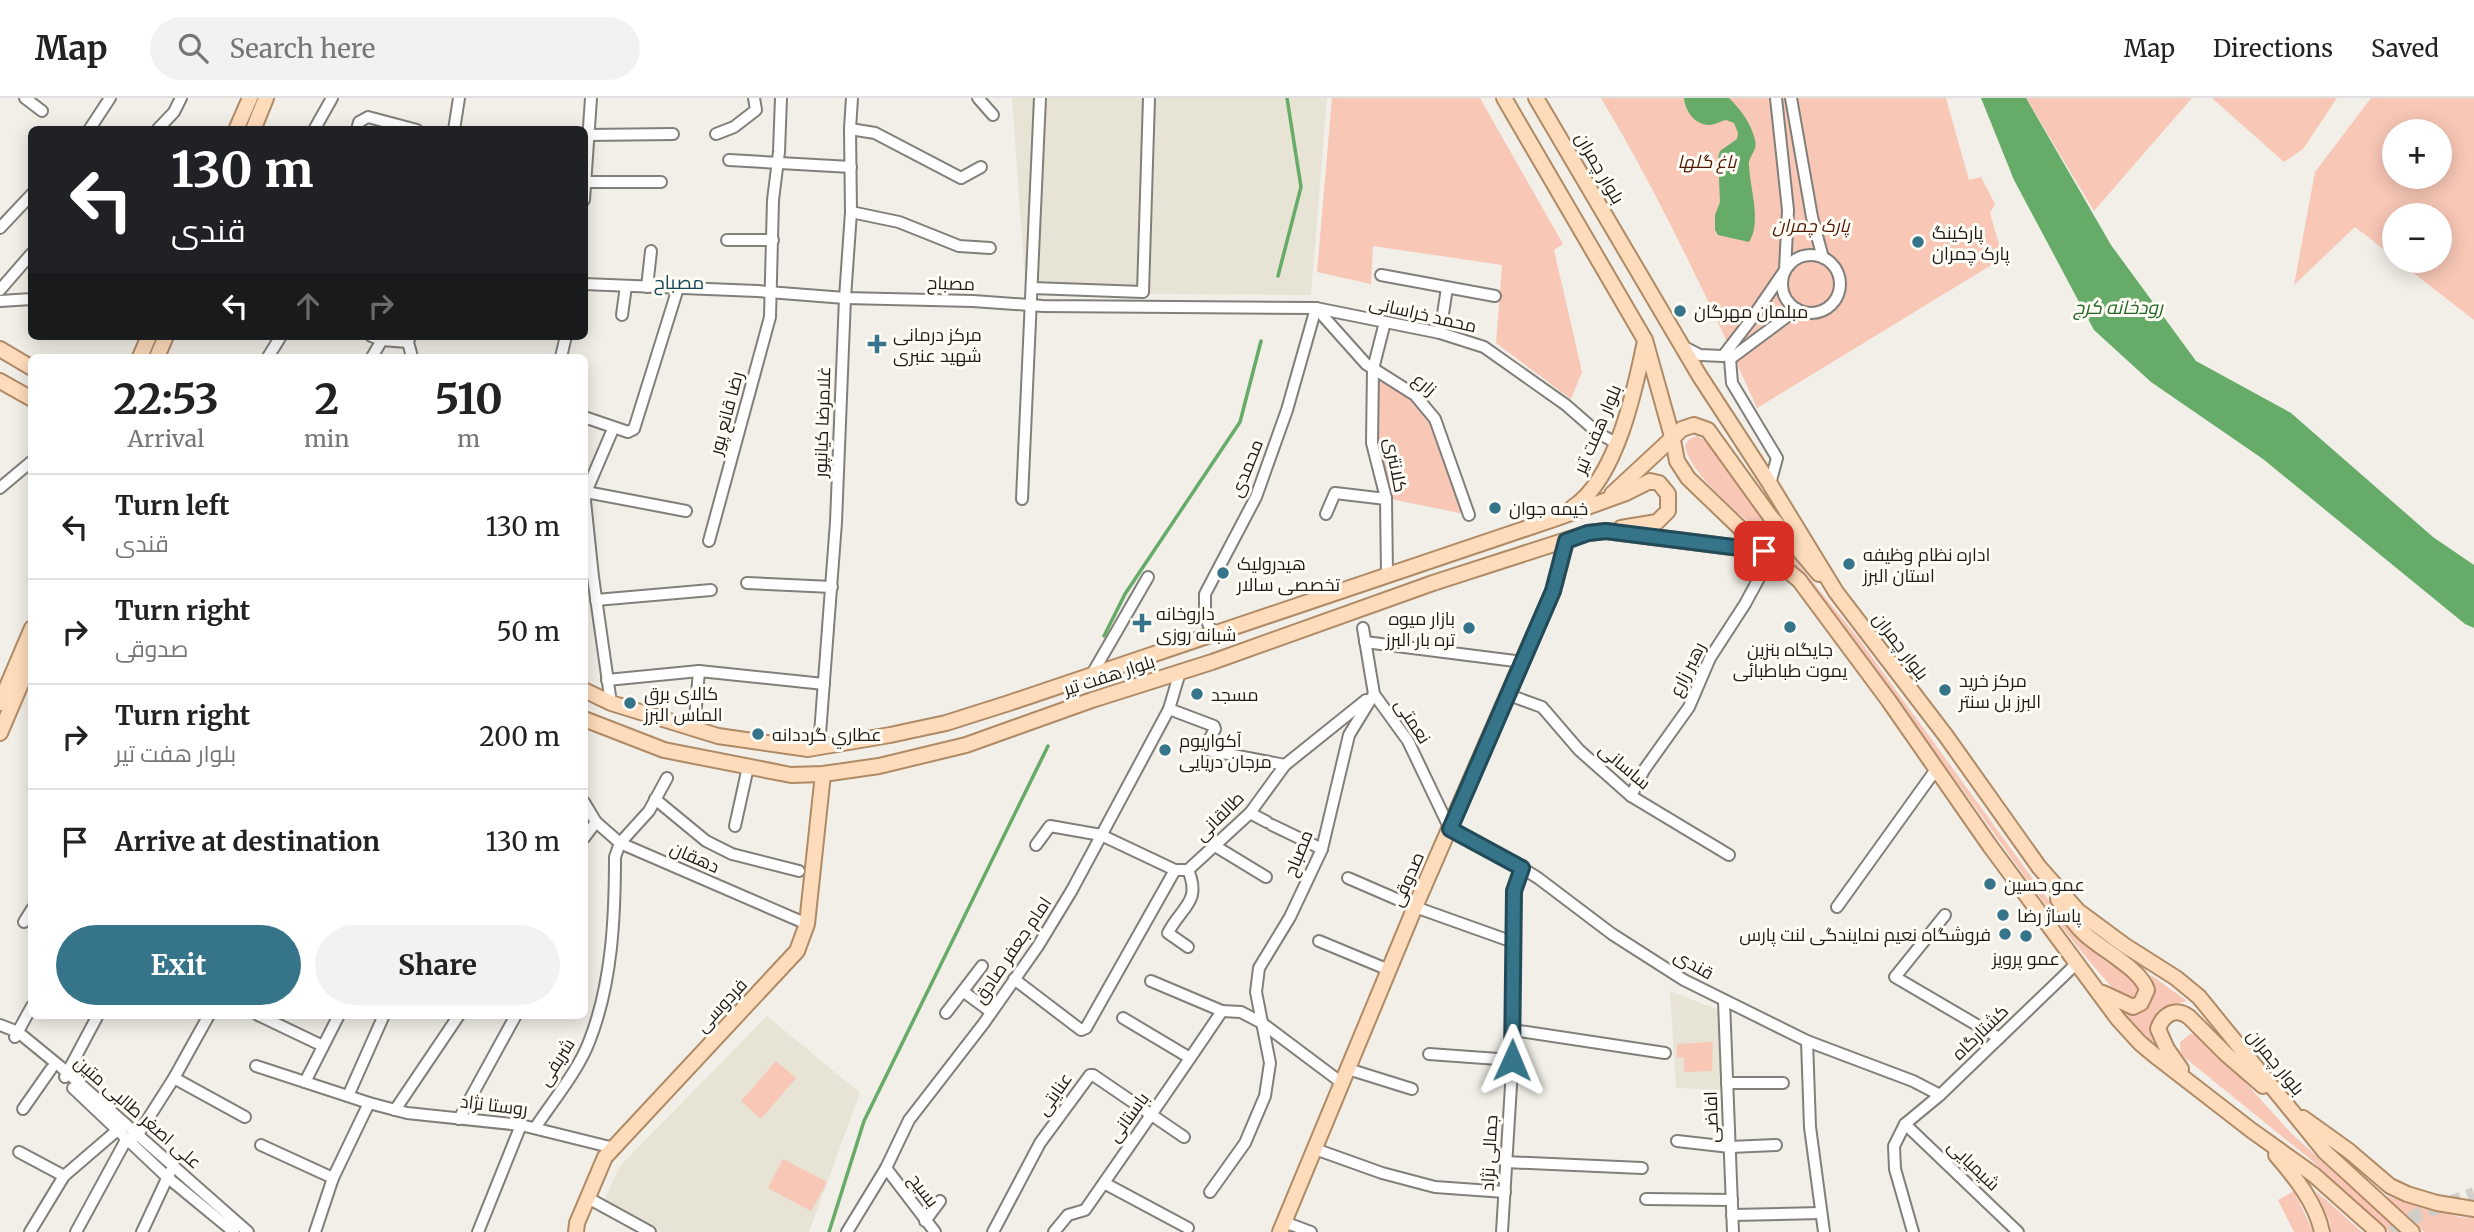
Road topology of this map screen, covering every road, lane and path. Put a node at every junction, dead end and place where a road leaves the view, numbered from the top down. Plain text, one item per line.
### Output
1 (25, 98) edge
2 (110, 98) edge
3 (181, 98) edge
4 (250, 98) edge
5 (266, 98) edge
6 (331, 98) edge
7 (459, 98) edge
8 (590, 98) edge
9 (754, 98) edge
10 (780, 98) edge
11 (852, 98) edge
12 (978, 98) edge
13 (1040, 98) edge
14 (1149, 98) edge
15 (1504, 98) edge
16 (1536, 98) edge
17 (1776, 98) edge
18 (1791, 98) edge
19 (756, 110) junction
20 (42, 111) dead end
21 (779, 112) junction
22 (993, 115) dead end
23 (92, 126) edge
24 (161, 126) edge
25 (238, 126) edge
26 (255, 126) edge
27 (316, 126) edge
28 (358, 126) edge
29 (402, 126) edge
30 (455, 126) edge
31 (588, 126) edge
32 (850, 130) junction
33 (674, 134) dead end
34 (716, 134) dead end
35 (588, 135) edge
36 (729, 160) dead end
37 (778, 162) junction
38 (851, 167) junction
39 (981, 167) dead end
40 (588, 182) edge
41 (661, 182) dead end
42 (28, 198) edge
43 (851, 212) junction
44 (0, 228) edge
45 (727, 240) dead end
46 (773, 240) junction
47 (990, 248) dead end
48 (651, 251) dead end
49 (28, 258) edge
50 (1823, 258) junction
51 (1785, 270) junction
52 (1381, 275) dead end
53 (588, 284) edge
54 (626, 286) junction
55 (647, 287) junction
56 (678, 288) junction
57 (1032, 288) junction
58 (1447, 288) junction
59 (0, 290) edge
60 (772, 292) junction
61 (1495, 296) dead end
62 (845, 298) junction
63 (28, 299) edge
64 (0, 300) edge
65 (1032, 306) junction
66 (1316, 308) junction
67 (1797, 309) junction
68 (622, 315) dead end
69 (1385, 322) junction
70 (1440, 333) junction
71 (382, 340) edge
72 (1645, 340) junction
73 (1682, 346) junction
74 (0, 349) edge
75 (374, 354) edge
76 (1726, 358) junction
77 (28, 366) edge
78 (1373, 369) junction
79 (0, 381) edge
80 (28, 397) edge
81 (588, 419) edge
82 (613, 429) junction
83 (1673, 440) junction
84 (1616, 443) junction
85 (588, 463) edge
86 (28, 464) edge
87 (597, 467) junction
88 (1770, 484) junction
89 (588, 487) edge
90 (0, 488) edge
91 (588, 492) edge
92 (1022, 499) dead end
93 (1386, 499) junction
94 (1603, 501) junction
95 (686, 510) dead end
96 (1326, 514) dead end
97 (1469, 515) dead end
98 (1557, 518) junction
99 (588, 528) edge
100 (1606, 531) junction
101 (709, 541) dead end
102 (1566, 541) junction
103 (1767, 554) junction
104 (1387, 574) junction
105 (1148, 577) dead end
106 (747, 583) dead end
107 (832, 587) junction
108 (711, 590) dead end
109 (1836, 592) junction
110 (596, 600) junction
111 (1363, 628) dead end
112 (1212, 634) junction
113 (28, 635) edge
114 (1365, 642) junction
115 (1523, 662) junction
116 (28, 667) edge
117 (1115, 667) junction
118 (699, 671) junction
119 (1180, 672) junction
120 (1089, 675) junction
121 (4, 680) edge
122 (607, 680) junction
123 (824, 684) junction
124 (1122, 690) junction
125 (588, 692) edge
126 (1374, 694) junction
127 (1509, 695) junction
128 (1093, 700) junction
129 (0, 703) edge
130 (611, 703) junction
131 (1169, 709) junction
132 (588, 721) edge
133 (694, 729) junction
134 (0, 733) edge
135 (819, 747) junction
136 (1285, 765) junction
137 (748, 767) junction
138 (1937, 768) junction
139 (822, 774) junction
140 (667, 778) dead end
141 (1631, 796) junction
142 (655, 799) junction
143 (588, 809) edge
144 (1250, 813) junction
145 (596, 822) junction
146 (735, 826) dead end
147 (1450, 829) junction
148 (588, 833) edge
149 (1101, 835) junction
150 (620, 843) junction
151 (1036, 845) dead end
152 (1215, 846) junction
153 (1322, 849) junction
154 (1729, 855) dead end
155 (2039, 867) junction
156 (1522, 868) junction
157 (1175, 870) junction
158 (1188, 870) junction
159 (799, 871) dead end
160 (1266, 877) dead end
161 (1348, 878) dead end
162 (1415, 907) junction
163 (1837, 907) dead end
164 (1945, 915) dead end
165 (28, 916) edge
166 (24, 922) dead end
167 (807, 924) junction
168 (1319, 942) dead end
169 (1513, 942) junction
170 (1188, 947) dead end
171 (2076, 964) junction
172 (982, 967) dead end
173 (1389, 970) junction
174 (1014, 979) junction
175 (1151, 981) dead end
176 (2099, 991) junction
177 (964, 992) junction
178 (1724, 1002) junction
179 (1222, 1011) junction
180 (991, 1012) junction
181 (946, 1013) dead end
182 (28, 1014) edge
183 (1123, 1018) dead end
184 (96, 1019) edge
185 (207, 1019) edge
186 (266, 1019) edge
187 (337, 1019) edge
188 (382, 1019) edge
189 (456, 1019) edge
190 (514, 1019) edge
191 (1262, 1023) junction
192 (0, 1025) edge
193 (0, 1030) edge
194 (1513, 1030) junction
195 (17, 1035) junction
196 (1999, 1038) junction
197 (1807, 1041) junction
198 (323, 1046) junction
199 (1665, 1053) dead end
200 (1429, 1054) dead end
201 (1190, 1058) junction
202 (1512, 1060) junction
203 (256, 1066) dead end
204 (51, 1069) junction
205 (1348, 1069) junction
206 (65, 1076) junction
207 (174, 1078) junction
208 (305, 1082) junction
209 (2190, 1082) junction
210 (1342, 1083) junction
211 (1727, 1083) junction
212 (1783, 1083) dead end
213 (1412, 1089) dead end
214 (1940, 1095) junction
215 (348, 1096) junction
216 (369, 1103) junction
217 (2288, 1107) junction
218 (23, 1109) dead end
219 (395, 1110) junction
220 (1153, 1114) junction
221 (245, 1117) dead end
222 (459, 1119) junction
223 (1905, 1124) junction
224 (521, 1125) junction
225 (121, 1128) junction
226 (534, 1128) junction
227 (138, 1136) junction
228 (2259, 1136) junction
229 (1184, 1138) dead end
230 (126, 1140) junction
231 (1677, 1140) dead end
232 (261, 1145) dead end
233 (1776, 1145) dead end
234 (1730, 1147) junction
235 (614, 1148) junction
236 (1315, 1149) junction
237 (19, 1152) dead end
238 (1505, 1162) junction
239 (886, 1168) junction
240 (1642, 1168) dead end
241 (170, 1172) junction
242 (64, 1176) junction
243 (333, 1178) junction
244 (1104, 1183) junction
245 (1210, 1192) dead end
246 (1505, 1192) junction
247 (588, 1198) junction
248 (1646, 1199) dead end
249 (1732, 1200) junction
250 (940, 1201) dead end
251 (2474, 1209) edge
252 (1821, 1213) junction
253 (1732, 1215) junction
254 (925, 1221) junction
255 (1282, 1227) edge
256 (1188, 1228) dead end
257 (239, 1230) edge
258 (30, 1232) edge
259 (76, 1232) edge
260 (142, 1232) edge
261 (315, 1232) edge
262 (478, 1232) edge
263 (576, 1232) edge
264 (650, 1232) edge
265 (847, 1232) edge
266 (935, 1232) edge
267 (993, 1232) edge
268 (1054, 1232) edge
269 (1311, 1232) edge
270 (1502, 1232) edge
271 (1733, 1232) edge
272 (1824, 1232) edge
273 (1913, 1232) edge
274 (2018, 1232) edge
275 (2322, 1232) edge
276 (2378, 1232) edge
277 (2412, 1232) edge

1 - 20 street
2 - 23 street
3 - 24 street
4 - 25 main road
5 - 26 main road
6 - 27 street
7 - 30 street
8 - 31 street
9 - 19 street
10 - 21 street, رضا قانع پور
11 - 32 street, غلامرضا کیانپور
12 - 22 street
13 - 57 street
14 - 57 street
15 - 72 main road
16 - 73 main road, بلوار چمران
17 - 51 street
18 - 50 street
19 - 21 street
19 - 34 street
21 - 37 street, رضا قانع پور
28 - 29 street
32 - 38 street, غلامرضا کیانپور
32 - 39 street
33 - 35 street
36 - 37 street
37 - 38 street
37 - 46 street, رضا قانع پور
38 - 43 street, غلامرضا کیانپور
40 - 41 street
42 - 44 street
43 - 47 street
43 - 62 street, غلامرضا کیانپور
45 - 46 street
46 - 60 street, رضا قانع پور
48 - 55 street
49 - 59 street
50 - 51 street
50 - 67 street
51 - 67 street
51 - 76 street
52 - 58 street
53 - 54 street, مصباح
54 - 55 street, مصباح
54 - 68 street
55 - 56 street, مصباح
56 - 60 street, مصباح
56 - 82 street
57 - 65 street
58 - 61 street
58 - 70 street
60 - 62 street, مصباح
60 - 101 street, رضا قانع پور
62 - 65 street, مصباح
62 - 107 street, غلامرضا کیانپور
63 - 64 street
65 - 66 street, مصباح
65 - 92 street
66 - 69 street, محمد خراسانی
66 - 78 street, زارع
66 - 112 street, محمدی
67 - 76 street
69 - 70 street, محمد خراسانی
69 - 78 street, کلانتری
70 - 84 street, محمد خراسانی
71 - 75 street
72 - 83 main road
72 - 84 main road, بلوار هفت تیر
73 - 76 street
73 - 88 main road, بلوار چمران
74 - 77 main road
76 - 88 street
78 - 93 street, کلانتری
78 - 97 street, زارع
79 - 80 main road
81 - 82 street
82 - 87 street
83 - 94 main road
83 - 103 main road
83 - 109 main road
84 - 98 main road, بلوار هفت تیر
85 - 87 street
86 - 90 street
87 - 89 street
88 - 109 main road, بلوار چمران
91 - 95 street
93 - 96 street
93 - 104 street, کلانتری
94 - 98 main road, بلوار هفت تیر
94 - 100 main road, بلوار هفت تیر
98 - 104 main road, بلوار هفت تیر
99 - 110 street
100 - 102 main road, بلوار هفت تیر
100 - 103 main road, بلوار هفت تیر
102 - 115 main road, صدوقی
102 - 119 main road, بلوار هفت تیر
103 - 138 main road
103 - 141 street, رهبر زارع
104 - 112 main road, بلوار هفت تیر
105 - 120 street
106 - 107 street
107 - 123 street, غلامرضا کیانپور
108 - 110 street
109 - 155 main road, بلوار چمران
110 - 122 street
111 - 114 street, نعمتی
112 - 117 main road, بلوار هفت تیر
113 - 121 main road
114 - 115 street
114 - 126 street, نعمتی
115 - 127 main road, صدوقی
116 - 134 main road
117 - 120 main road, بلوار هفت تیر
117 - 124 main road
118 - 122 street
118 - 123 street
118 - 133 street
119 - 124 main road, بلوار هفت تیر
119 - 131 street, امام جعفر صادق
120 - 128 main road
120 - 135 main road, بلوار هفت تیر
121 - 129 main road
122 - 130 street
123 - 135 street, غلامرضا کیانپور
124 - 128 main road, بلوار هفت تیر
125 - 130 main road, بلوار هفت تیر
126 - 136 street, طالقانی
126 - 147 street, نعمتی
126 - 153 street, مصباح
127 - 141 street, ساسانی
127 - 147 main road, صدوقی
128 - 139 main road, بلوار هفت تیر
130 - 133 main road, بلوار هفت تیر
131 - 136 street
131 - 149 street, امام جعفر صادق
132 - 137 main road, بلوار هفت تیر
133 - 135 main road, بلوار هفت تیر
136 - 144 street, طالقانی
137 - 139 main road, بلوار هفت تیر
137 - 146 street
138 - 163 street
138 - 171 main road
139 - 167 main road, فردوسی
140 - 142 street
141 - 154 street, ساسانی
142 - 150 street
142 - 159 street
143 - 145 street, دهقان
144 - 152 street, طالقانی
144 - 153 street
145 - 148 street
145 - 150 street, دهقان
147 - 156 street, قندی
147 - 162 main road, صدوقی
149 - 151 street
149 - 157 street
149 - 174 street, امام جعفر صادق
150 - 167 street, دهقان
150 - 226 street, شریفی
152 - 158 street, طالقانی
152 - 160 street
153 - 191 street, مصباح
155 - 176 main road
155 - 217 main road, بلوار چمران
156 - 169 street, جمالی نژاد
156 - 178 street, قندی
157 - 158 street
157 - 174 street
158 - 170 street
161 - 162 street
162 - 169 street
162 - 173 main road, صدوقی
164 - 196 street
165 - 166 street
167 - 235 main road, فردوسی
168 - 173 street
169 - 194 street, جمالی نژاد
171 - 176 main road
171 - 196 street, کشتارگاه
172 - 177 street
173 - 205 main road, صدوقی
174 - 180 street, امام جعفر صادق
175 - 179 street
176 - 209 main road
177 - 180 street
177 - 181 street
178 - 197 street, قندی
178 - 211 street, افاضی
179 - 191 street
179 - 201 street, باستانی
180 - 239 street, امام جعفر صادق
182 - 195 street
183 - 201 street
184 - 206 street
185 - 207 street
186 - 198 street
187 - 198 street
188 - 215 street
189 - 219 street
190 - 222 street
191 - 210 street
191 - 245 street, مصباح
192 - 195 street, علی اصغر طالبی متین
193 - 195 street, علی اصغر طالبی متین
194 - 199 street
194 - 202 street, جمالی نژاد
195 - 204 street, علی اصغر طالبی متین
195 - 206 street, علی اصغر طالبی متین
196 - 214 street, کشتارگاه
197 - 214 street, قندی
197 - 252 street
198 - 208 street
200 - 202 street
201 - 220 street, باستانی
202 - 238 street, جمالی نژاد
203 - 208 street, روستا نژاد
204 - 206 street, علی اصغر طالبی متین
204 - 218 street
205 - 210 main road, صدوقی
205 - 213 street
206 - 225 street, علی اصغر طالبی متین
207 - 221 street
207 - 227 street
208 - 215 street, روستا نژاد
209 - 217 main road
209 - 228 main road
210 - 236 main road, صدوقی
211 - 212 street
211 - 234 street, افاضی
214 - 223 street, کشتارگاه
215 - 216 street, روستا نژاد
216 - 219 street, روستا نژاد
216 - 243 street
217 - 251 main road
217 - 277 main road, بلوار چمران
219 - 222 street, روستا نژاد
220 - 229 street, عنایتی
220 - 244 street, باستانی
220 - 267 street, عنایتی
222 - 224 street, روستا نژاد
223 - 273 street
223 - 274 street, شیمیایی
224 - 226 street, روستا نژاد
224 - 262 street
225 - 227 street, علی اصغر طالبی متین
225 - 230 street, علی اصغر طالبی متین
225 - 242 street
226 - 235 street, روستا نژاد
227 - 230 street
227 - 241 street, علی اصغر طالبی متین
228 - 275 main road
228 - 276 main road
230 - 241 street, علی اصغر طالبی متین
230 - 259 street
231 - 234 street
232 - 243 street
233 - 234 street
234 - 249 street, افاضی
235 - 247 main road, فردوسی
236 - 246 street
236 - 255 main road, صدوقی
237 - 242 street
238 - 240 street
238 - 246 street, جمالی نژاد
239 - 254 street, بسیح
239 - 265 street, امام جعفر صادق
241 - 257 street, علی اصغر طالبی متین
241 - 260 street
242 - 258 street
243 - 261 street
244 - 256 street
244 - 268 street, باستانی
246 - 270 street, جمالی نژاد
247 - 263 main road, فردوسی
247 - 264 street
248 - 249 street
249 - 253 street, افاضی
250 - 254 street
252 - 253 street
252 - 272 street
253 - 271 street, افاضی
254 - 266 street, بسیح
255 - 269 street

